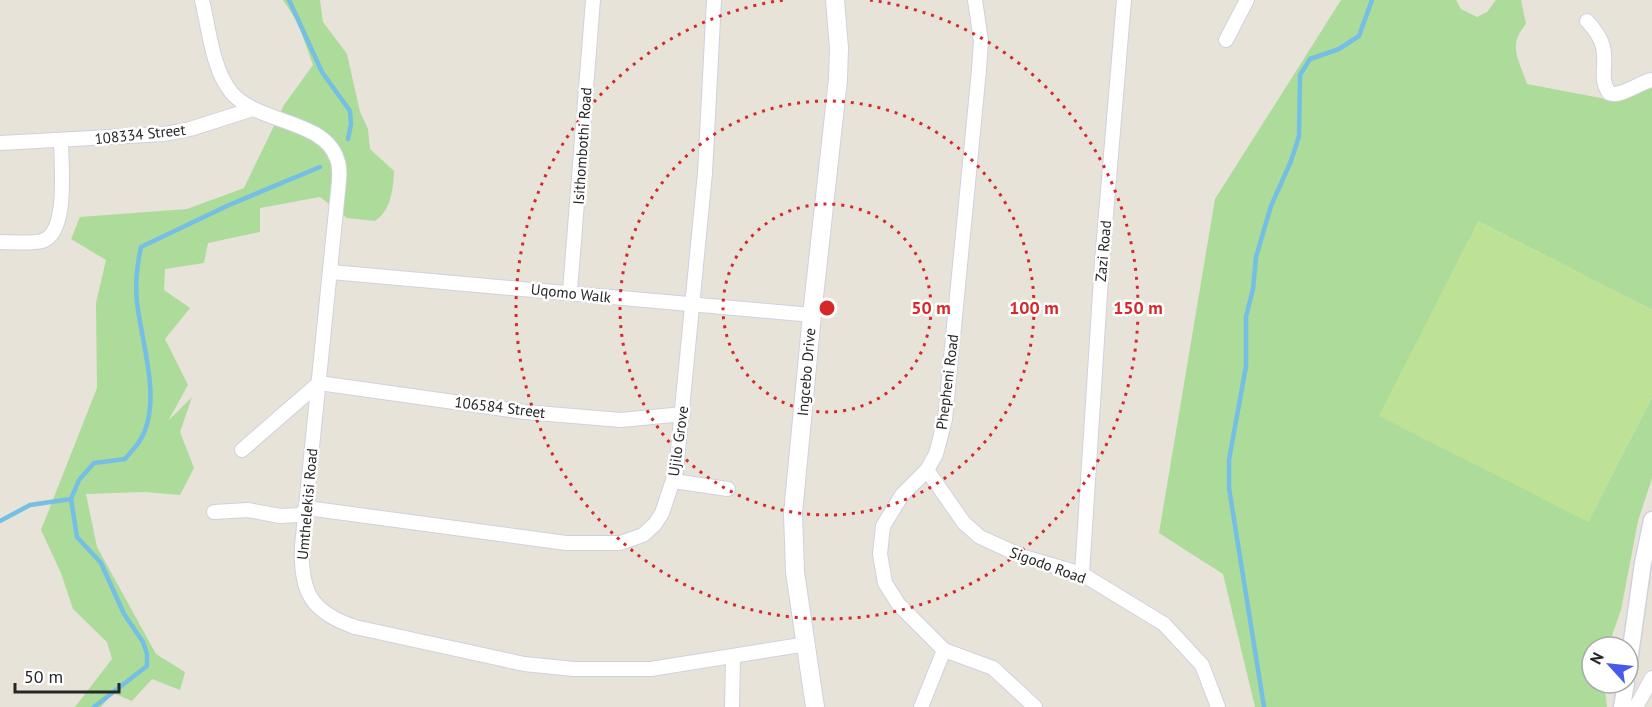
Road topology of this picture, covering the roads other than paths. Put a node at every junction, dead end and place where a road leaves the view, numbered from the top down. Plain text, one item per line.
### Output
1 (202, 0) edge
2 (593, 0) edge
3 (714, 0) edge
4 (835, 0) edge
5 (975, 0) edge
6 (1124, 0) edge
7 (1247, 0) edge
8 (1587, 21) dead end
9 (1226, 40) dead end
10 (1652, 80) edge
11 (253, 109) junction
12 (61, 141) junction
13 (0, 143) edge
14 (0, 242) edge
15 (330, 272) junction
16 (570, 291) junction
17 (692, 306) junction
18 (812, 315) junction
19 (319, 383) junction
20 (682, 414) junction
21 (242, 450) dead end
22 (927, 470) junction
23 (673, 481) junction
24 (728, 489) dead end
25 (307, 508) junction
26 (214, 512) dead end
27 (1651, 528) edge
28 (1082, 573) junction
29 (1634, 635) edge
30 (807, 644) junction
31 (944, 650) junction
32 (733, 658) junction
33 (1652, 678) edge
34 (732, 707) edge
35 (815, 707) edge
36 (921, 707) edge
37 (1035, 707) edge
38 (1218, 707) edge
39 (1636, 707) edge

1 - 11 street, Umthelekisi Road
2 - 16 street, Isithombothi Road
3 - 17 street, Ujilo Grove
4 - 18 main road, Ingcebo Drive
5 - 22 street, Phepheni Road
6 - 28 street, Zazi Road
7 - 9 street
8 - 10 street
11 - 12 street, 108334 Street
11 - 15 street, Umthelekisi Road
12 - 13 street, 108334 Street
12 - 14 street
15 - 16 street, Uqomo Walk
15 - 19 street, Umthelekisi Road
16 - 17 street, Uqomo Walk
17 - 18 street, Uqomo Walk
17 - 20 street, Ujilo Grove
18 - 30 main road, Ingcebo Drive
19 - 20 street, 106584 Street
19 - 21 street
19 - 25 street, Umthelekisi Road
20 - 23 street, Ujilo Grove
22 - 28 street, Sigodo Road
22 - 31 street, Phepheni Road
23 - 24 street
23 - 25 street, Ujilo Grove
25 - 26 street
25 - 32 street, Umthelekisi Road
27 - 29 street
28 - 38 street, Sigodo Road
30 - 32 street, Umthelekisi Road
30 - 35 main road, Ingcebo Drive
31 - 36 street
31 - 37 street, Phepheni Road
32 - 34 street
33 - 39 street

